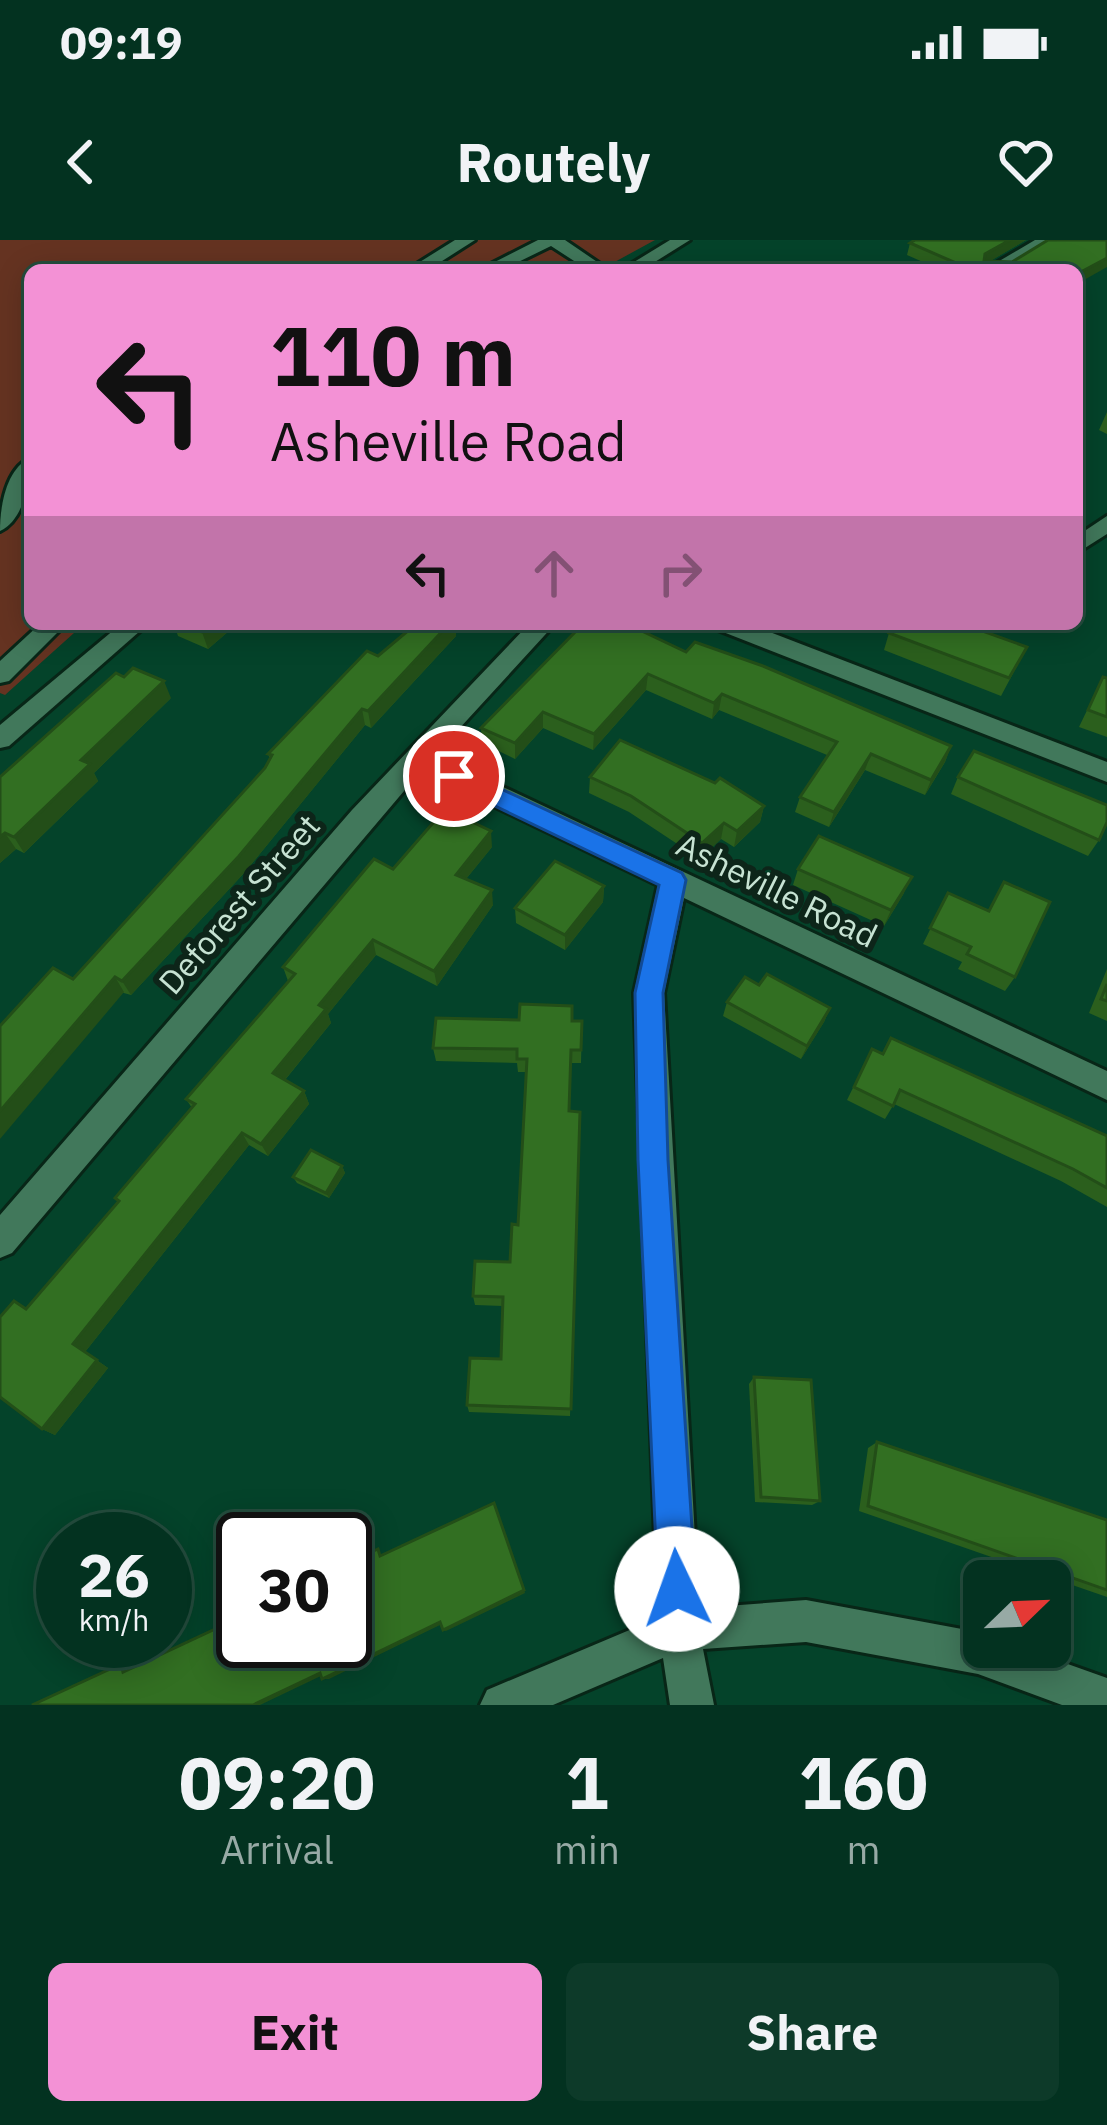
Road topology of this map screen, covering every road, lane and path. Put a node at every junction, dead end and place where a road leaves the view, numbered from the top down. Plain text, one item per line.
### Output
1 (467, 240) edge
2 (552, 240) edge
3 (682, 240) edge
4 (1047, 240) edge
5 (573, 254) junction
6 (426, 264) edge
7 (501, 264) edge
8 (565, 264) edge
9 (590, 264) edge
10 (640, 264) edge
11 (1004, 264) edge
12 (24, 476) edge
13 (1107, 523) edge
14 (0, 524) edge
15 (1083, 541) edge
16 (48, 630) edge
17 (129, 630) edge
18 (537, 630) edge
19 (741, 630) edge
20 (0, 678) edge
21 (43, 703) junction
22 (0, 739) edge
23 (416, 757) junction
24 (1107, 772) edge
25 (673, 880) junction
26 (1107, 1086) edge
27 (0, 1241) edge
28 (679, 1630) junction
29 (1107, 1700) edge
30 (502, 1705) edge
31 (692, 1705) edge

1 - 6 street
2 - 5 street
2 - 7 street
3 - 10 street
4 - 11 street
5 - 8 street
5 - 9 street
12 - 14 street
13 - 15 street
16 - 20 street
17 - 21 street
18 - 23 street, Deforest Street
19 - 24 street
20 - 21 street
21 - 22 street
23 - 25 street, Asheville Road
23 - 27 street, Deforest Street
25 - 26 street, Asheville Road
25 - 28 street
28 - 29 street
28 - 30 street
28 - 31 street

